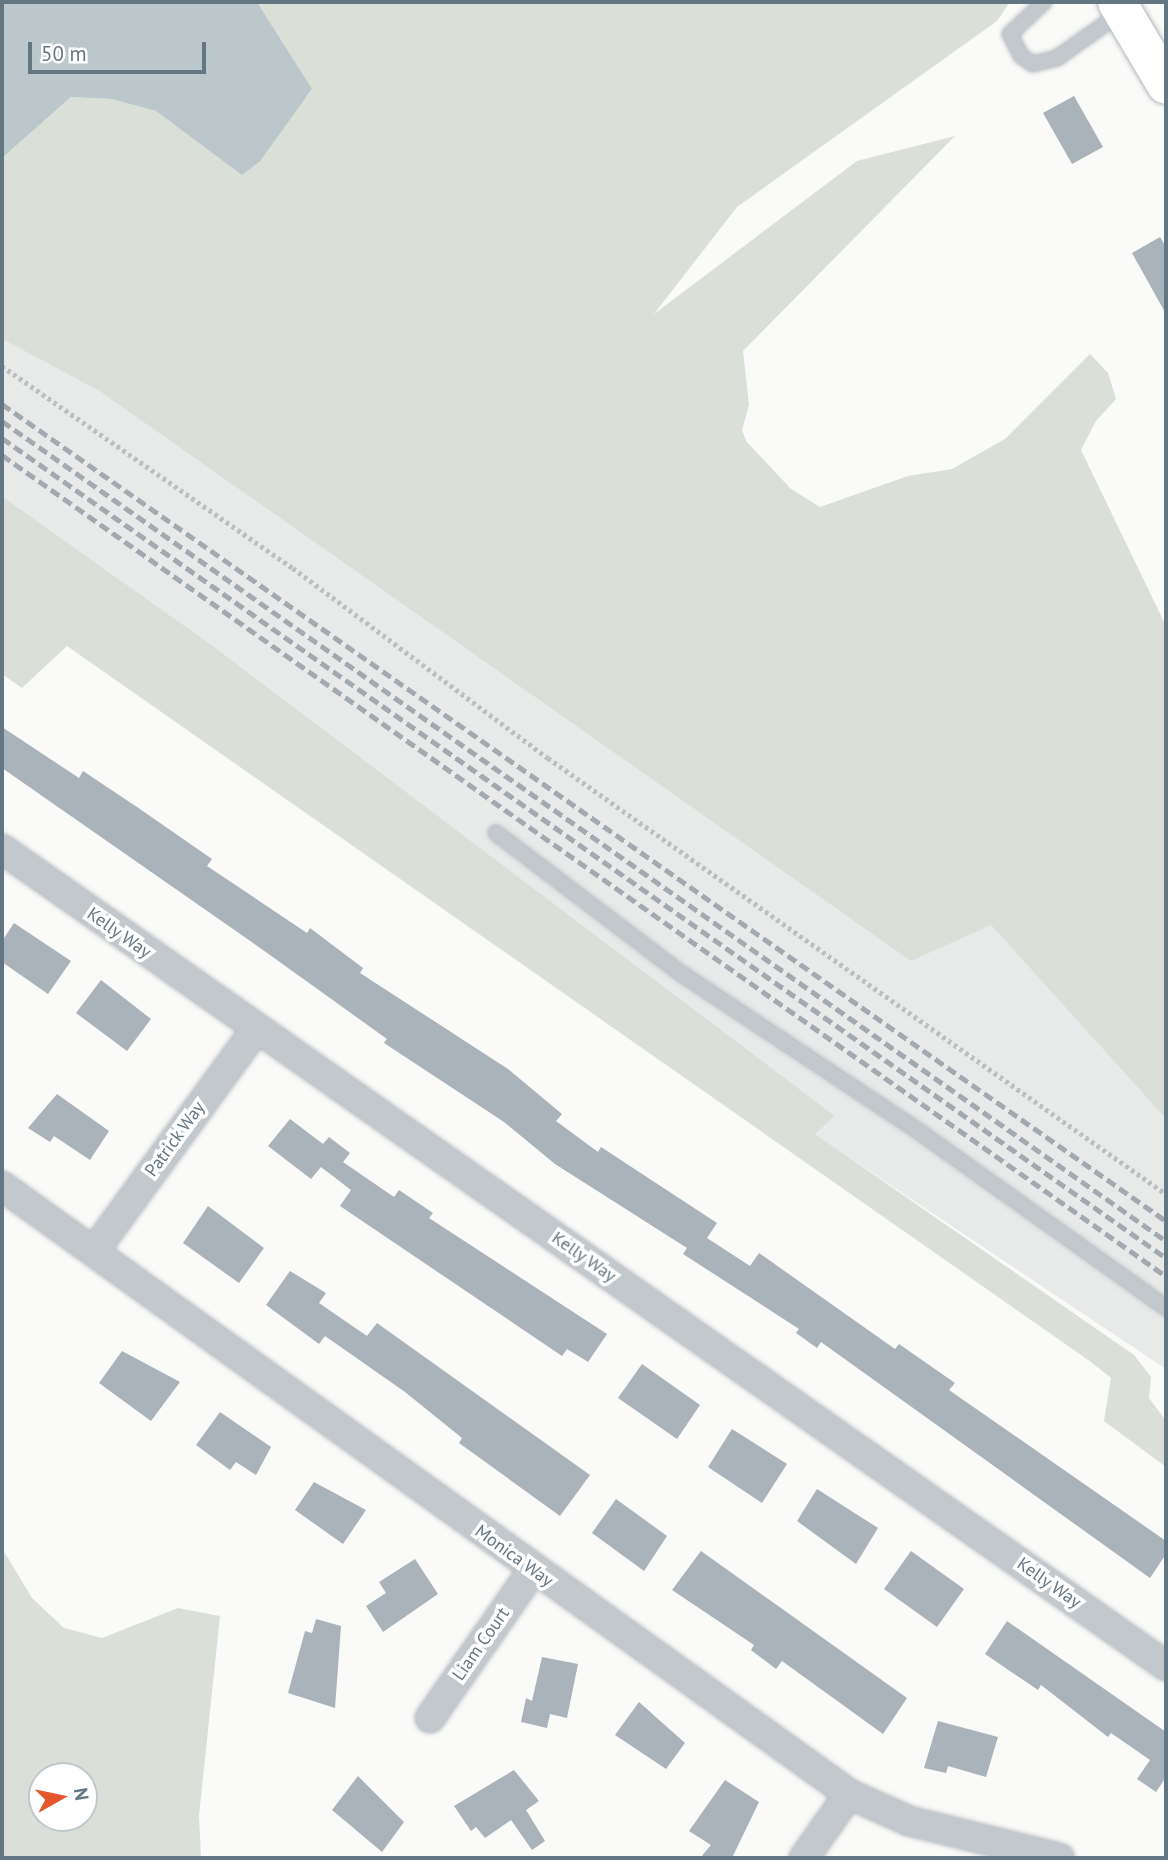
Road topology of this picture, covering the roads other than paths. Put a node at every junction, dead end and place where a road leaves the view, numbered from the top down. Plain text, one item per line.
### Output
1 (1044, 2) edge
2 (1120, 7) edge
3 (1166, 85) edge
4 (496, 833) dead end
5 (2, 849) edge
6 (256, 1029) junction
7 (2, 1186) edge
8 (94, 1250) junction
9 (1166, 1308) edge
10 (533, 1570) junction
11 (1166, 1666) edge
12 (430, 1718) dead end
13 (849, 1794) junction
14 (804, 1858) edge
15 (1060, 1858) edge

1 - 2 lane
2 - 3 street
4 - 9 lane
5 - 6 street, Kelly Way
6 - 8 street, Patrick Way
6 - 11 street, Kelly Way
7 - 8 street, Monica Way
8 - 10 street, Monica Way
10 - 12 street, Liam Court
10 - 13 street, Monica Way
13 - 14 street
13 - 15 street, Monica Way

